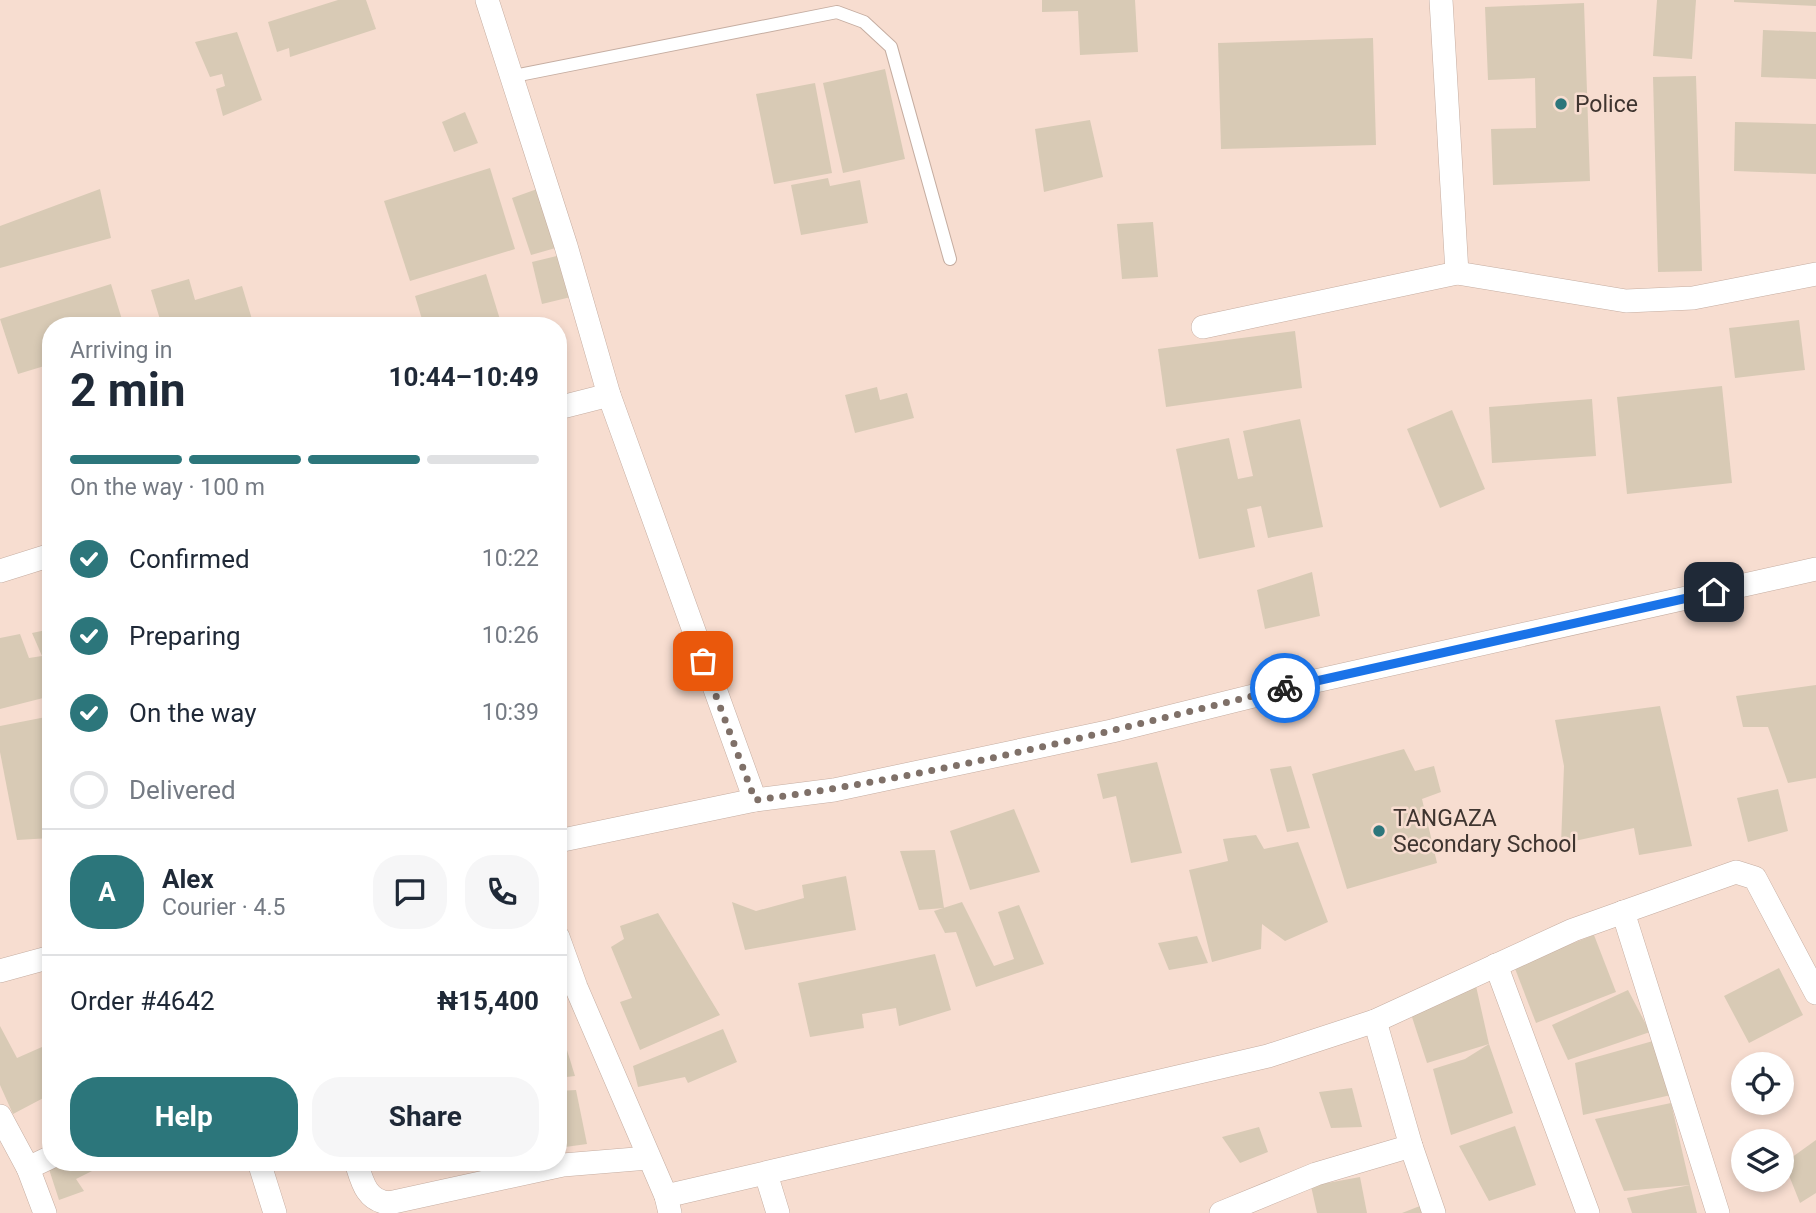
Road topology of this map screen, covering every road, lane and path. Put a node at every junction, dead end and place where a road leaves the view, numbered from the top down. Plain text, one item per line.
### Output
1 (487, 0) edge
2 (1441, 0) edge
3 (509, 77) junction
4 (950, 260) dead end
5 (1457, 273) junction
6 (1816, 274) edge
7 (1203, 327) dead end
8 (609, 395) junction
9 (567, 406) edge
10 (42, 558) edge
11 (1816, 569) edge
12 (0, 571) edge
13 (755, 800) junction
14 (567, 839) edge
15 (1623, 912) junction
16 (42, 959) edge
17 (1496, 965) junction
18 (0, 971) edge
19 (567, 990) edge
20 (1816, 993) edge
21 (1375, 1021) junction
22 (0, 1116) edge
23 (1411, 1146) junction
24 (648, 1158) junction
25 (42, 1161) edge
26 (567, 1165) edge
27 (28, 1168) junction
28 (262, 1171) edge
29 (360, 1171) edge
30 (536, 1171) edge
31 (766, 1174) junction
32 (668, 1205) edge
33 (384, 1208) edge
34 (45, 1213) edge
35 (275, 1213) edge
36 (778, 1213) edge
37 (1221, 1213) edge
38 (1434, 1213) edge
39 (1588, 1213) edge
40 (1718, 1213) edge

1 - 3 street
2 - 5 street
3 - 4 lane
3 - 8 street
5 - 6 street
5 - 7 street
8 - 9 street
8 - 13 street
10 - 12 street
11 - 13 street
13 - 14 street
15 - 17 street
15 - 20 street
15 - 40 street
16 - 18 street
17 - 21 street
17 - 39 street
19 - 24 street
21 - 23 street
21 - 31 street
22 - 27 street
23 - 37 street
23 - 38 street
24 - 26 street
24 - 32 street
25 - 27 street
27 - 34 street
28 - 35 street
29 - 33 street
30 - 33 street
31 - 32 street
31 - 36 street

